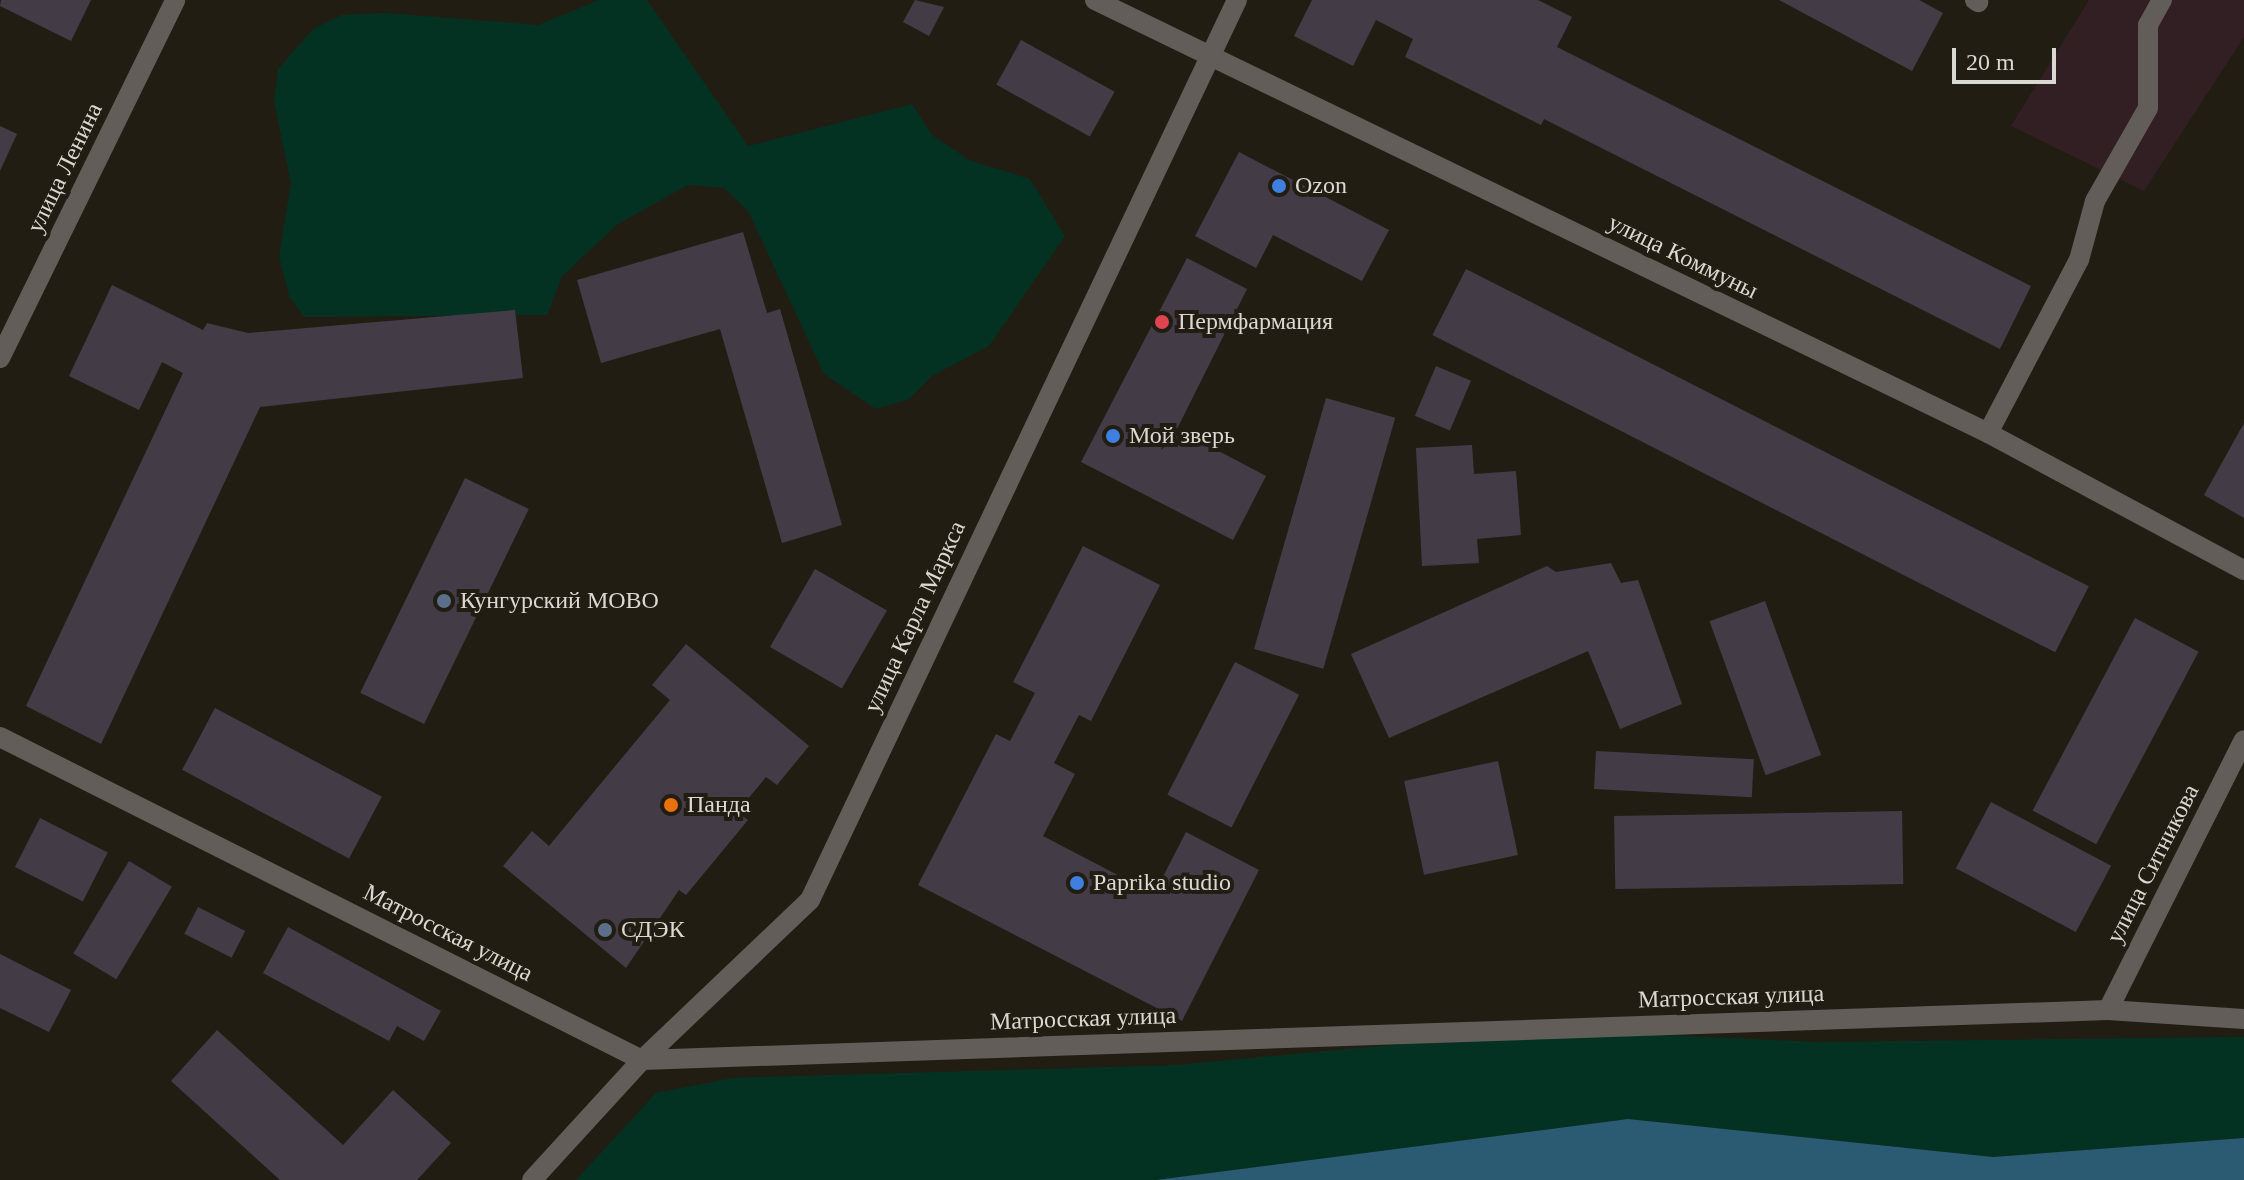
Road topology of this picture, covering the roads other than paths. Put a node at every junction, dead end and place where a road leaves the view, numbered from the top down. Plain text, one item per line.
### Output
1 (175, 0) edge
2 (1095, 0) edge
3 (1237, 0) edge
4 (2162, 0) edge
5 (1207, 56) junction
6 (0, 358) edge
7 (1988, 433) junction
8 (2244, 570) edge
9 (0, 737) edge
10 (2244, 740) edge
11 (2108, 1010) junction
12 (2244, 1019) edge
13 (642, 1060) junction
14 (532, 1180) edge

1 - 6 street, улица Ленина
2 - 5 street, улица Коммуны
3 - 5 street, улица Карла Маркса
4 - 7 street
5 - 7 street, улица Коммуны
5 - 13 street, улица Карла Маркса
7 - 8 street, улица Коммуны
9 - 13 street, Матросская улица
10 - 11 street, улица Ситникова
11 - 12 street, Матросская улица
11 - 13 street, Матросская улица
13 - 14 street, улица Карла Маркса

